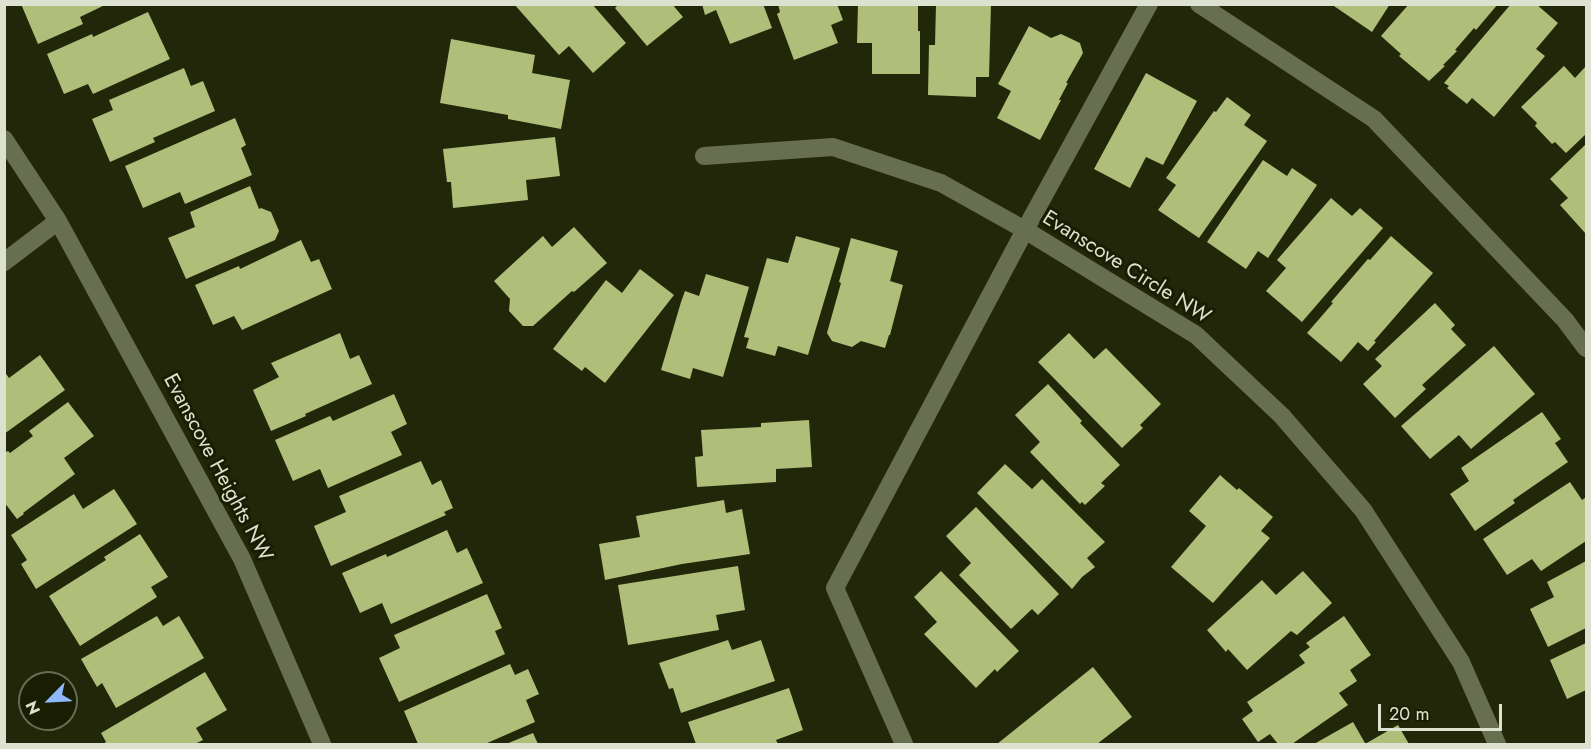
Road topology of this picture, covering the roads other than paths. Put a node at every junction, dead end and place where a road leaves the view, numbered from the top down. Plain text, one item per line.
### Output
1 (1149, 4) edge
2 (1199, 4) edge
3 (4, 139) edge
4 (704, 156) dead end
5 (58, 221) junction
6 (1025, 230) junction
7 (4, 262) edge
8 (1587, 348) edge
9 (322, 744) edge
10 (904, 744) edge
11 (1497, 744) edge

1 - 6 street
2 - 8 street
3 - 5 street, Evanscove Heights NW
4 - 6 street
5 - 7 street
5 - 9 street, Evanscove Heights NW
6 - 10 street, Evanscove Circle NW
6 - 11 street, Evanscove Circle NW

